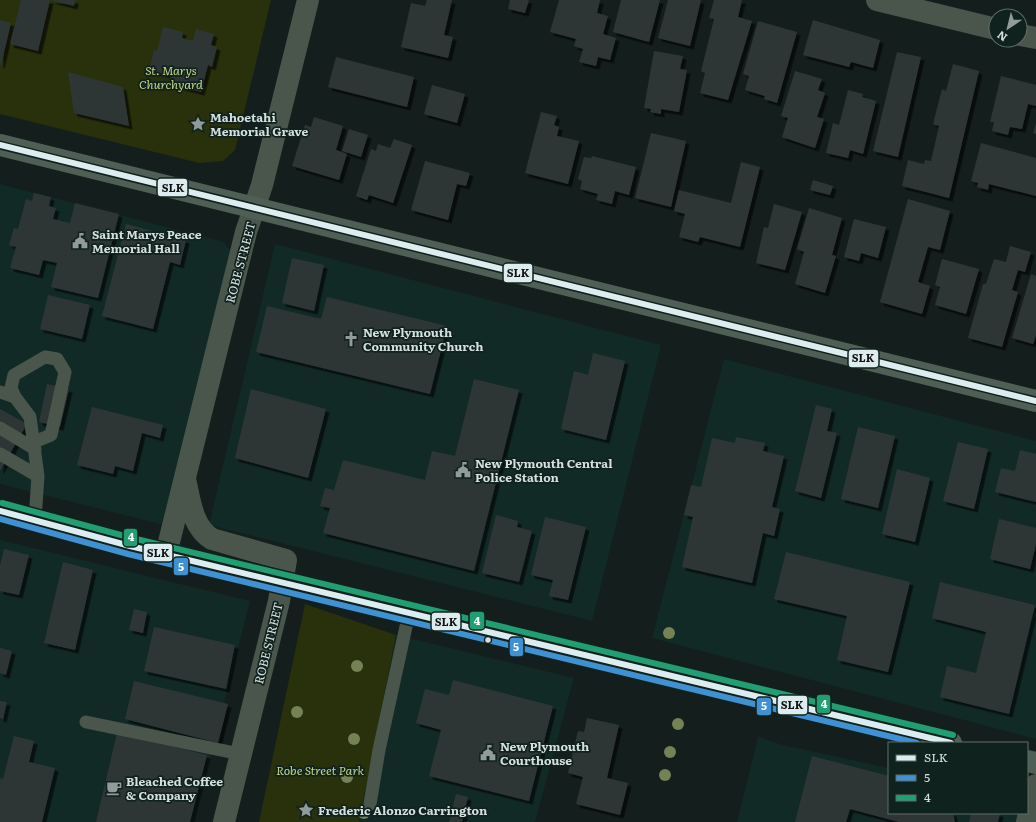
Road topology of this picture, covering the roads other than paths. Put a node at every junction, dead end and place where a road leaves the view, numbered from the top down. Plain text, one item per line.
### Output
1 (308, 0) edge
2 (877, 0) edge
3 (988, 27) edge
4 (0, 145) edge
5 (254, 209) junction
6 (0, 392) edge
7 (15, 397) junction
8 (1036, 401) edge
9 (0, 428) edge
10 (34, 445) junction
11 (0, 454) edge
12 (38, 476) junction
13 (184, 478) junction
14 (0, 511) edge
15 (35, 520) junction
16 (166, 554) junction
17 (282, 583) junction
18 (410, 612) junction
19 (86, 722) dead end
20 (947, 742) edge
21 (240, 754) junction
22 (1036, 786) edge
23 (370, 804) dead end
24 (224, 822) edge
25 (1027, 822) edge

1 - 5 street, ROBE STREET
2 - 3 street
4 - 5 main road
5 - 8 main road
5 - 13 street, ROBE STREET
6 - 7 lane
7 - 10 lane
7 - 10 lane
9 - 10 lane
10 - 12 lane
11 - 12 lane
12 - 15 lane
13 - 16 street, ROBE STREET
13 - 17 street, ROBE STREET
14 - 15 main road
15 - 16 main road
16 - 17 main road
17 - 18 main road
17 - 21 street, ROBE STREET
18 - 20 main road
18 - 23 lane
19 - 21 lane
21 - 24 street, ROBE STREET
22 - 25 street

